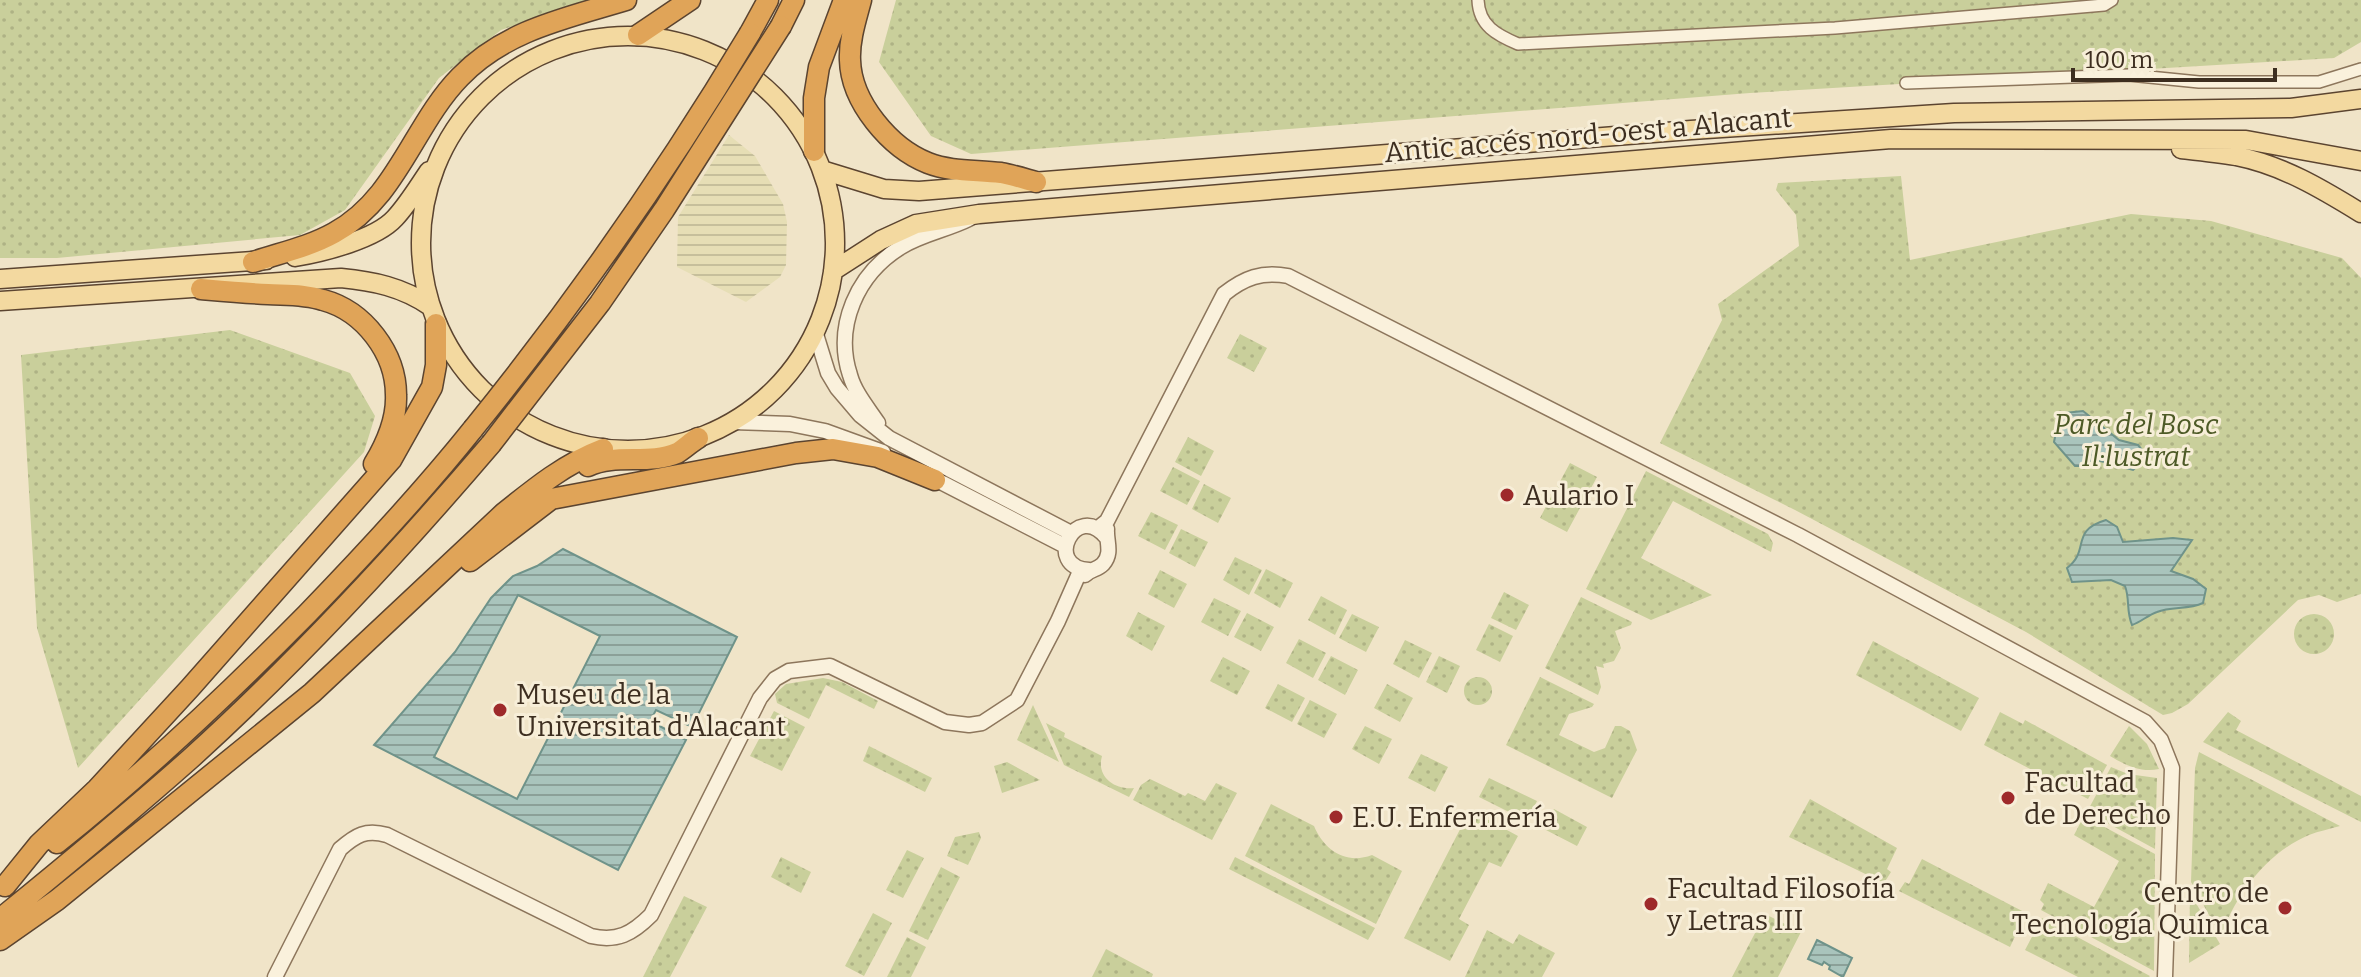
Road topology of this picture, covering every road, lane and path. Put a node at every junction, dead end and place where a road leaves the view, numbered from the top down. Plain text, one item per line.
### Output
1 (626, 0) edge
2 (690, 0) edge
3 (768, 0) edge
4 (794, 0) edge
5 (844, 0) edge
6 (861, 0) edge
7 (2112, 0) edge
8 (1478, 2) edge
9 (638, 35) junction
10 (2361, 69) edge
11 (1906, 83) dead end
12 (2361, 99) edge
13 (2102, 138) junction
14 (441, 152) junction
15 (818, 161) junction
16 (2361, 161) edge
17 (1036, 182) junction
18 (2361, 213) edge
19 (979, 214) junction
20 (253, 262) junction
21 (833, 271) junction
22 (0, 279) edge
23 (201, 289) junction
24 (0, 301) edge
25 (433, 315) junction
26 (815, 331) junction
27 (732, 422) junction
28 (698, 438) junction
29 (901, 446) junction
30 (603, 449) junction
31 (935, 480) junction
32 (1104, 529) junction
33 (1068, 540) junction
34 (310, 549) junction
35 (1086, 570) junction
36 (420, 594) junction
37 (2, 888) edge
38 (0, 919) edge
39 (0, 940) edge
40 (275, 977) edge
41 (2165, 977) edge

1 - 20 highway
2 - 9 highway
3 - 37 highway, bridge
4 - 38 highway, bridge
5 - 15 highway
6 - 17 highway
7 - 8 street
9 - 14 main road
9 - 15 main road
10 - 11 street
12 - 17 main road, Antic accés nord-oest a Alacant
13 - 16 main road, Antic accés nord-oest a Alacant
13 - 18 main road
13 - 19 main road, Antic accés nord-oest a Alacant
14 - 20 main road
14 - 25 main road
15 - 17 main road, Antic accés nord-oest a Alacant
15 - 21 main road
19 - 21 main road, Antic accés nord-oest a Alacant
19 - 29 street
20 - 22 main road
21 - 26 main road
23 - 24 main road
23 - 25 main road
23 - 34 highway
25 - 30 main road
25 - 34 highway
26 - 27 main road
26 - 29 street
27 - 28 main road
27 - 31 street
28 - 30 main road
28 - 36 highway
29 - 33 street
30 - 36 highway
31 - 33 street
31 - 36 highway
32 - 33 street
32 - 35 street
32 - 41 street
33 - 35 street
34 - 37 highway
35 - 40 street
36 - 39 highway

